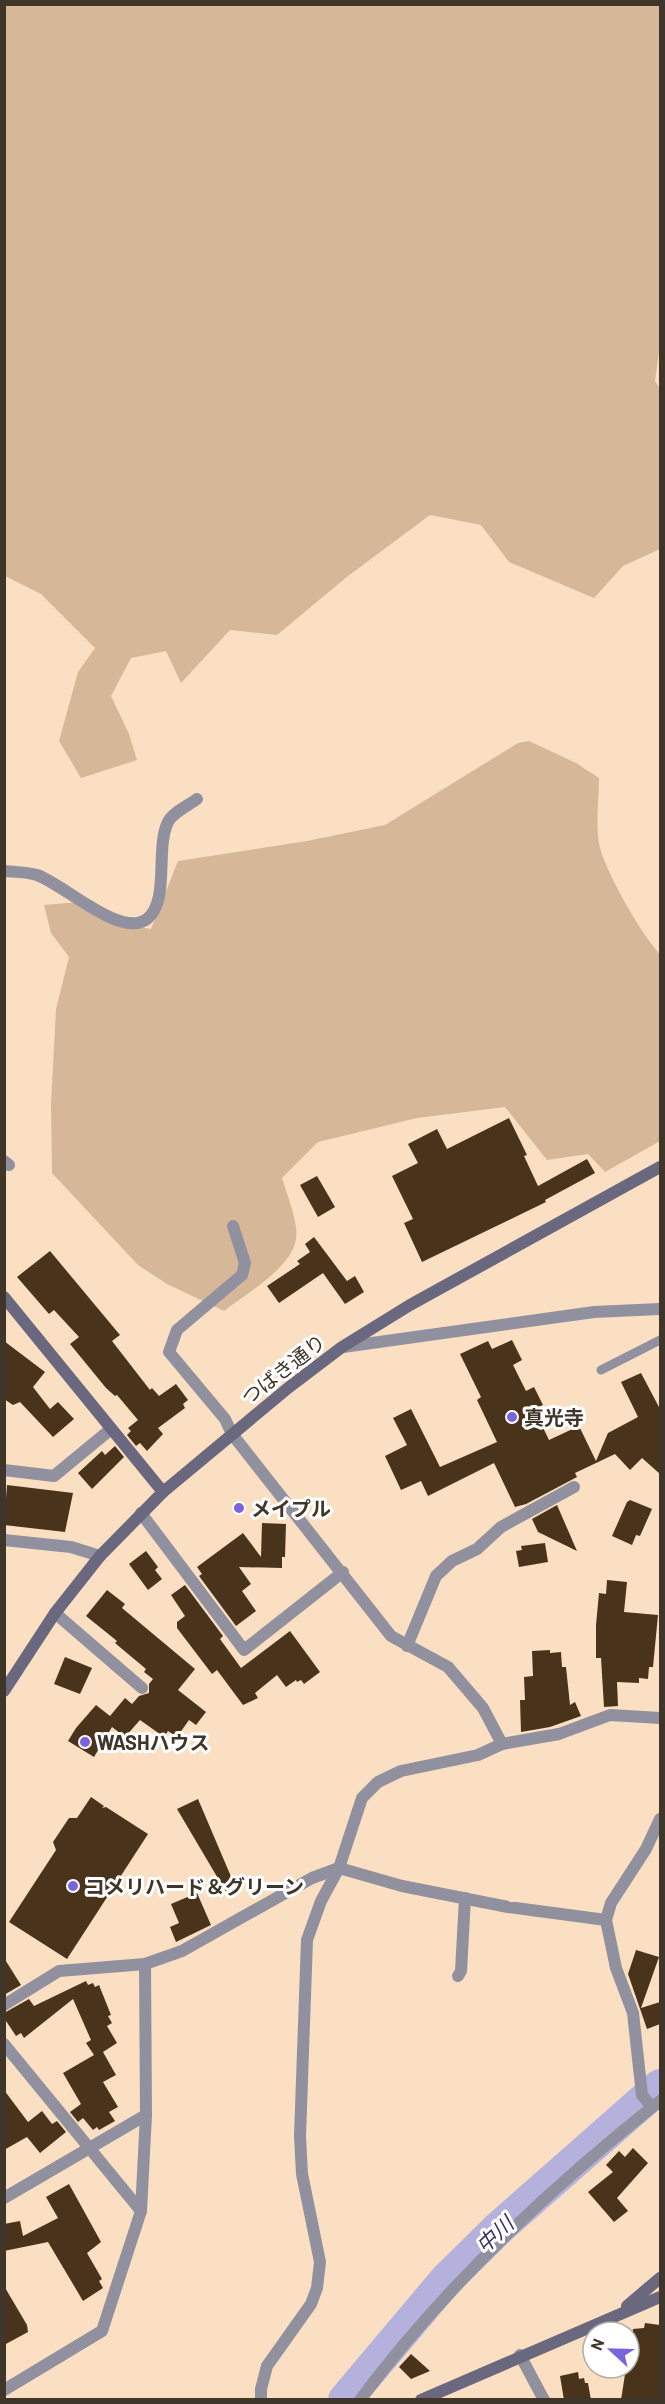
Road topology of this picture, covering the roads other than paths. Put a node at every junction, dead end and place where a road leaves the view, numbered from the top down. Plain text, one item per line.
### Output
1 (196, 799) dead end
2 (4, 871) edge
3 (660, 1167) edge
4 (233, 1226) dead end
5 (4, 1298) edge
6 (660, 1309) edge
7 (660, 1340) edge
8 (342, 1347) junction
9 (601, 1370) dead end
10 (111, 1429) junction
11 (232, 1434) junction
12 (4, 1470) edge
13 (574, 1487) dead end
14 (163, 1492) junction
15 (141, 1513) junction
16 (4, 1540) edge
17 (100, 1556) junction
18 (343, 1572) junction
19 (55, 1613) junction
20 (406, 1646) junction
21 (142, 1688) dead end
22 (4, 1691) edge
23 (660, 1718) edge
24 (502, 1744) junction
25 (660, 1818) edge
26 (339, 1868) junction
27 (465, 1898) junction
28 (606, 1920) junction
29 (145, 1964) junction
30 (458, 1976) dead end
31 (4, 2006) edge
32 (4, 2044) edge
33 (651, 2101) edge
34 (146, 2115) junction
35 (90, 2148) junction
36 (4, 2198) edge
37 (141, 2211) junction
38 (660, 2278) edge
39 (660, 2297) edge
40 (617, 2314) junction
41 (520, 2355) junction
42 (4, 2390) edge
43 (261, 2400) edge
44 (360, 2400) edge
45 (421, 2400) edge
46 (544, 2400) edge

1 - 2 street
3 - 8 main road, つばき通り
4 - 11 street
5 - 10 main road
6 - 8 street
7 - 9 lane
8 - 11 main road, つばき通り
10 - 12 street
10 - 14 main road
11 - 14 main road, つばき通り
11 - 18 street
13 - 20 street
14 - 15 main road, つばき通り
15 - 17 main road, つばき通り
15 - 18 street
16 - 17 street
17 - 19 main road, つばき通り
18 - 20 street
19 - 21 street
19 - 22 main road, つばき通り
20 - 24 street
23 - 24 street
24 - 26 street
25 - 28 street
26 - 27 street
26 - 29 street
26 - 43 street
27 - 28 street
27 - 30 street
28 - 33 street
29 - 31 street
29 - 34 street
32 - 35 street
33 - 44 street
34 - 35 street
34 - 37 street
35 - 36 street
35 - 37 street
37 - 42 street
38 - 40 main road
39 - 40 main road
40 - 41 main road
41 - 45 main road
41 - 46 street

